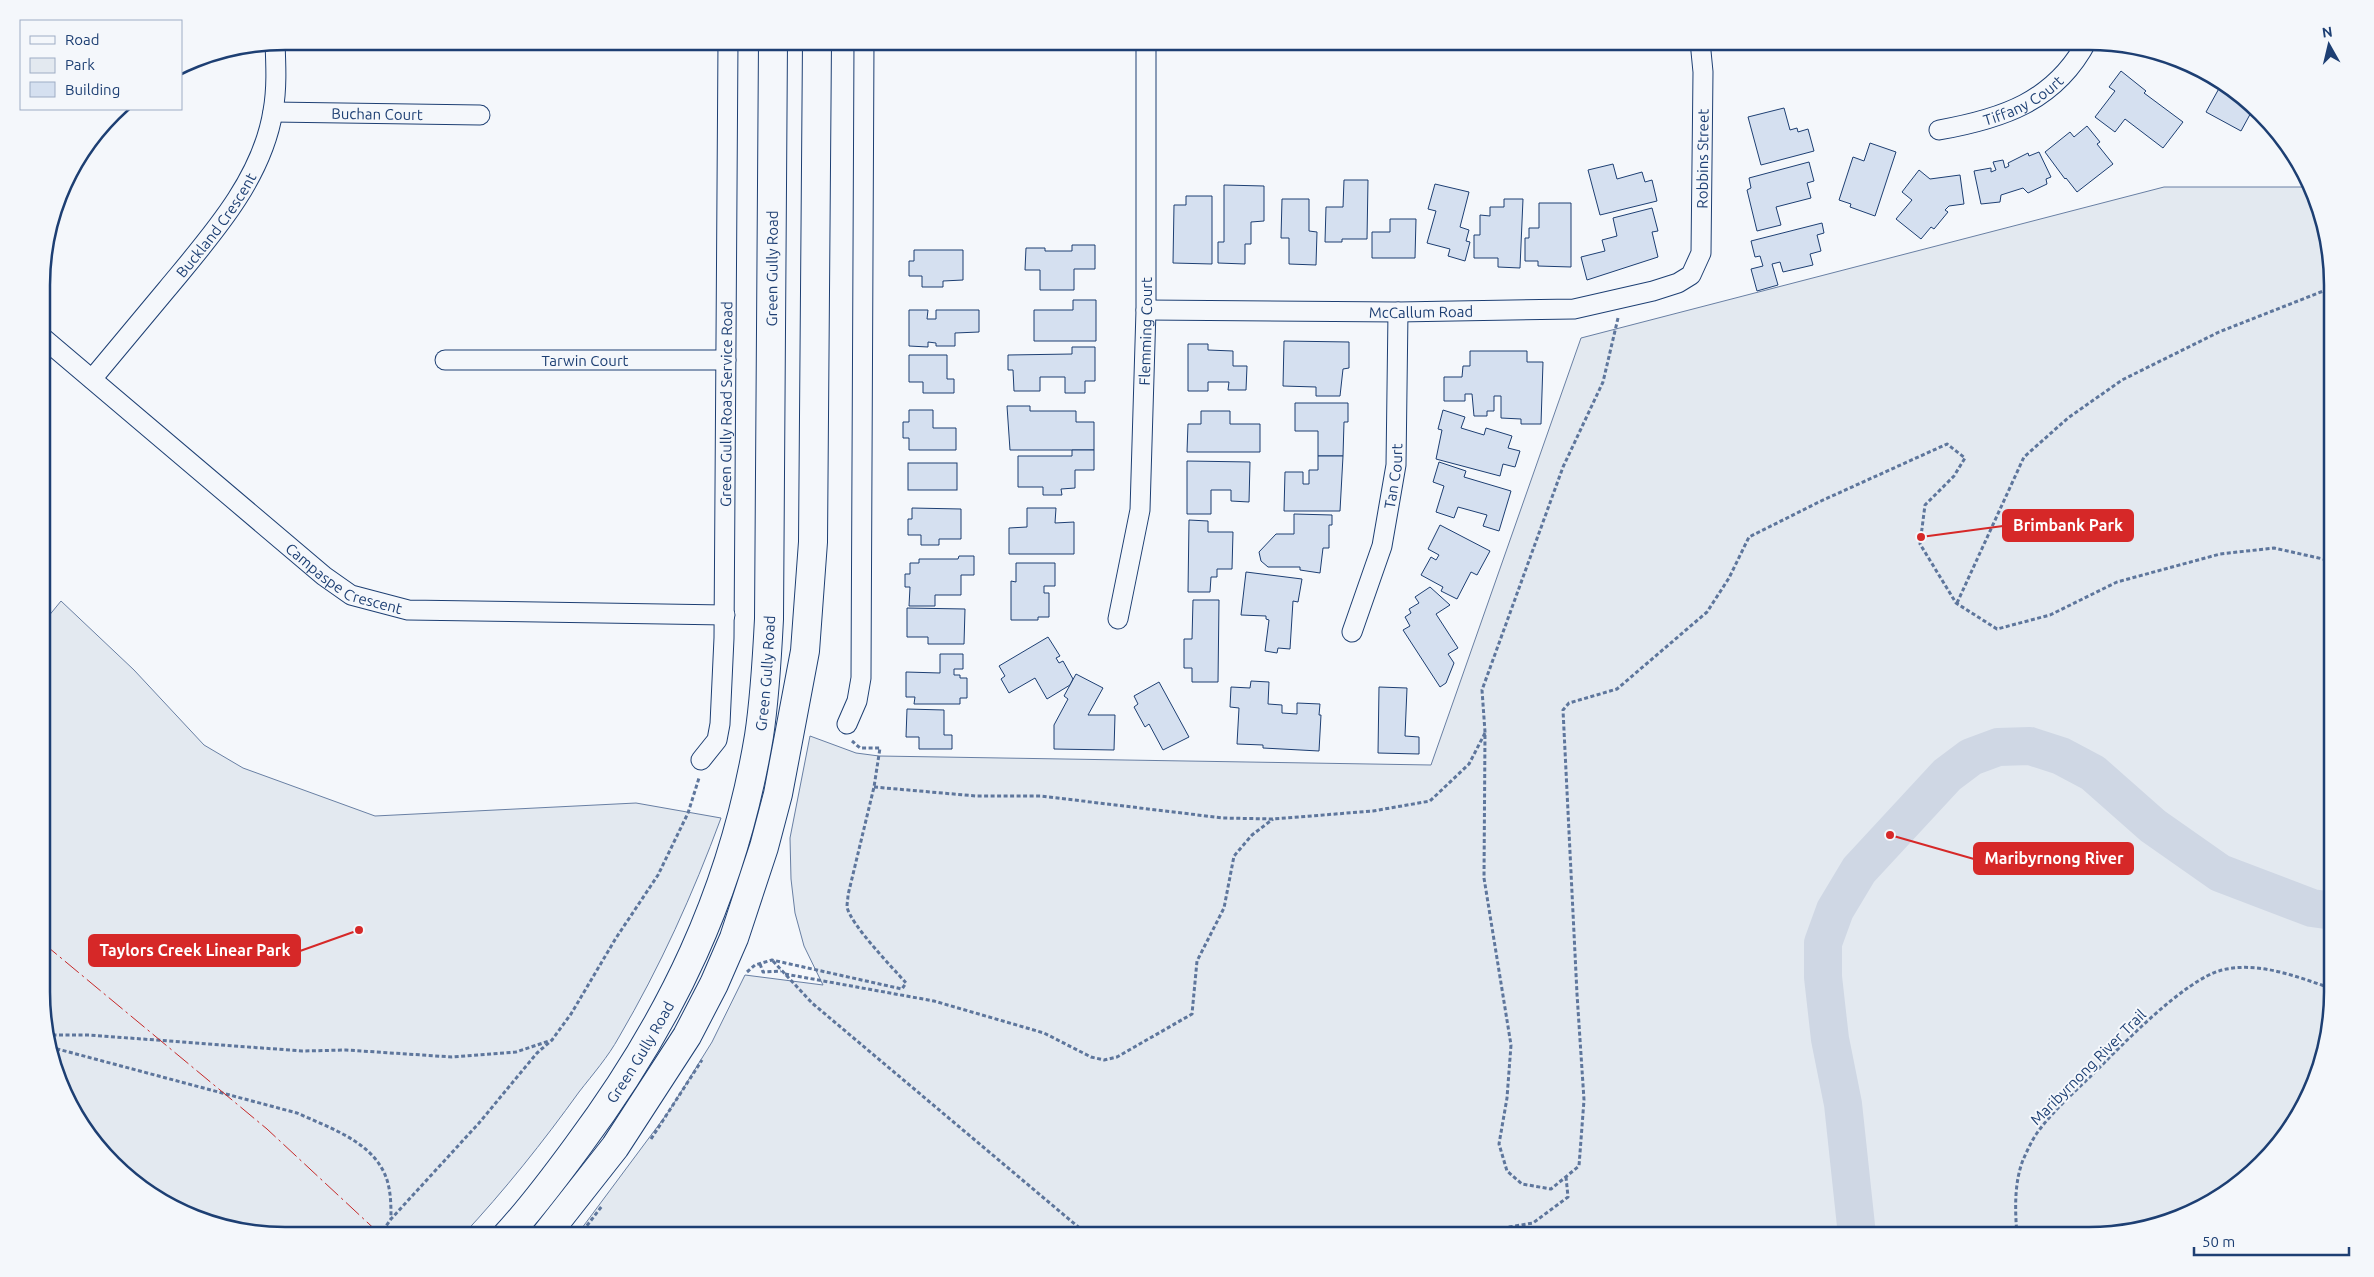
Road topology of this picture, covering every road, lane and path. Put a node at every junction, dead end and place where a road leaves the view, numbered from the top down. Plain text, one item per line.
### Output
1 (728, 50) edge
2 (773, 50) edge
3 (817, 50) edge
4 (864, 50) edge
5 (1146, 50) edge
6 (1701, 50) edge
7 (2080, 50) edge
8 (275, 51) edge
9 (273, 112) junction
10 (480, 115) dead end
11 (1939, 130) dead end
12 (1691, 275) joint
13 (2324, 291) edge
14 (1622, 298) junction
15 (1146, 310) junction
16 (1398, 312) junction
17 (50, 344) edge
18 (445, 360) dead end
19 (726, 360) junction
20 (92, 379) junction
21 (2324, 559) edge
22 (1956, 603) junction
23 (724, 614) junction
24 (1118, 619) dead end
25 (1352, 632) dead end
26 (847, 724) joint
27 (1485, 732) junction
28 (701, 760) joint
29 (874, 787) junction
30 (1273, 819) junction
31 (772, 960) dead end
32 (791, 963) dead end
33 (760, 964) dead end
34 (782, 971) junction
35 (785, 974) junction
36 (2324, 986) edge
37 (54, 1035) edge
38 (552, 1040) junction
39 (57, 1049) edge
40 (1566, 1177) junction
41 (391, 1219) junction
42 (385, 1227) edge
43 (513, 1227) edge
44 (552, 1227) edge
45 (1078, 1227) edge
46 (1509, 1227) edge
47 (2017, 1227) edge

1 - 19 street, Green Gully Road Service Road
2 - 43 main road, Green Gully Road
3 - 44 main road, Green Gully Road
4 - 26 street
5 - 15 street, Flemming Court
6 - 12 street, Robbins Street
7 - 11 street, Tiffany Court
8 - 9 street, Buckland Crescent
9 - 10 street, Buchan Court
9 - 20 street, Buckland Crescent
12 - 14 street, McCallum Road
13 - 22 path
14 - 16 street, McCallum Road
14 - 27 path
15 - 16 street, McCallum Road
15 - 24 street, Flemming Court
16 - 25 street, Tan Court
17 - 20 street, Campaspe Crescent
18 - 19 street, Tarwin Court
19 - 23 street, Green Gully Road Service Road
20 - 23 street, Campaspe Crescent
21 - 22 path
22 - 40 path
23 - 28 street, Green Gully Road Service Road
26 - 29 path
27 - 30 path
27 - 40 path
28 - 38 path
29 - 30 path
29 - 32 path
30 - 35 path
31 - 34 path
33 - 34 path
34 - 35 path
35 - 45 path
36 - 47 path, Maribyrnong River Trail
37 - 38 path
38 - 41 path
39 - 41 path
40 - 46 path
41 - 42 path

